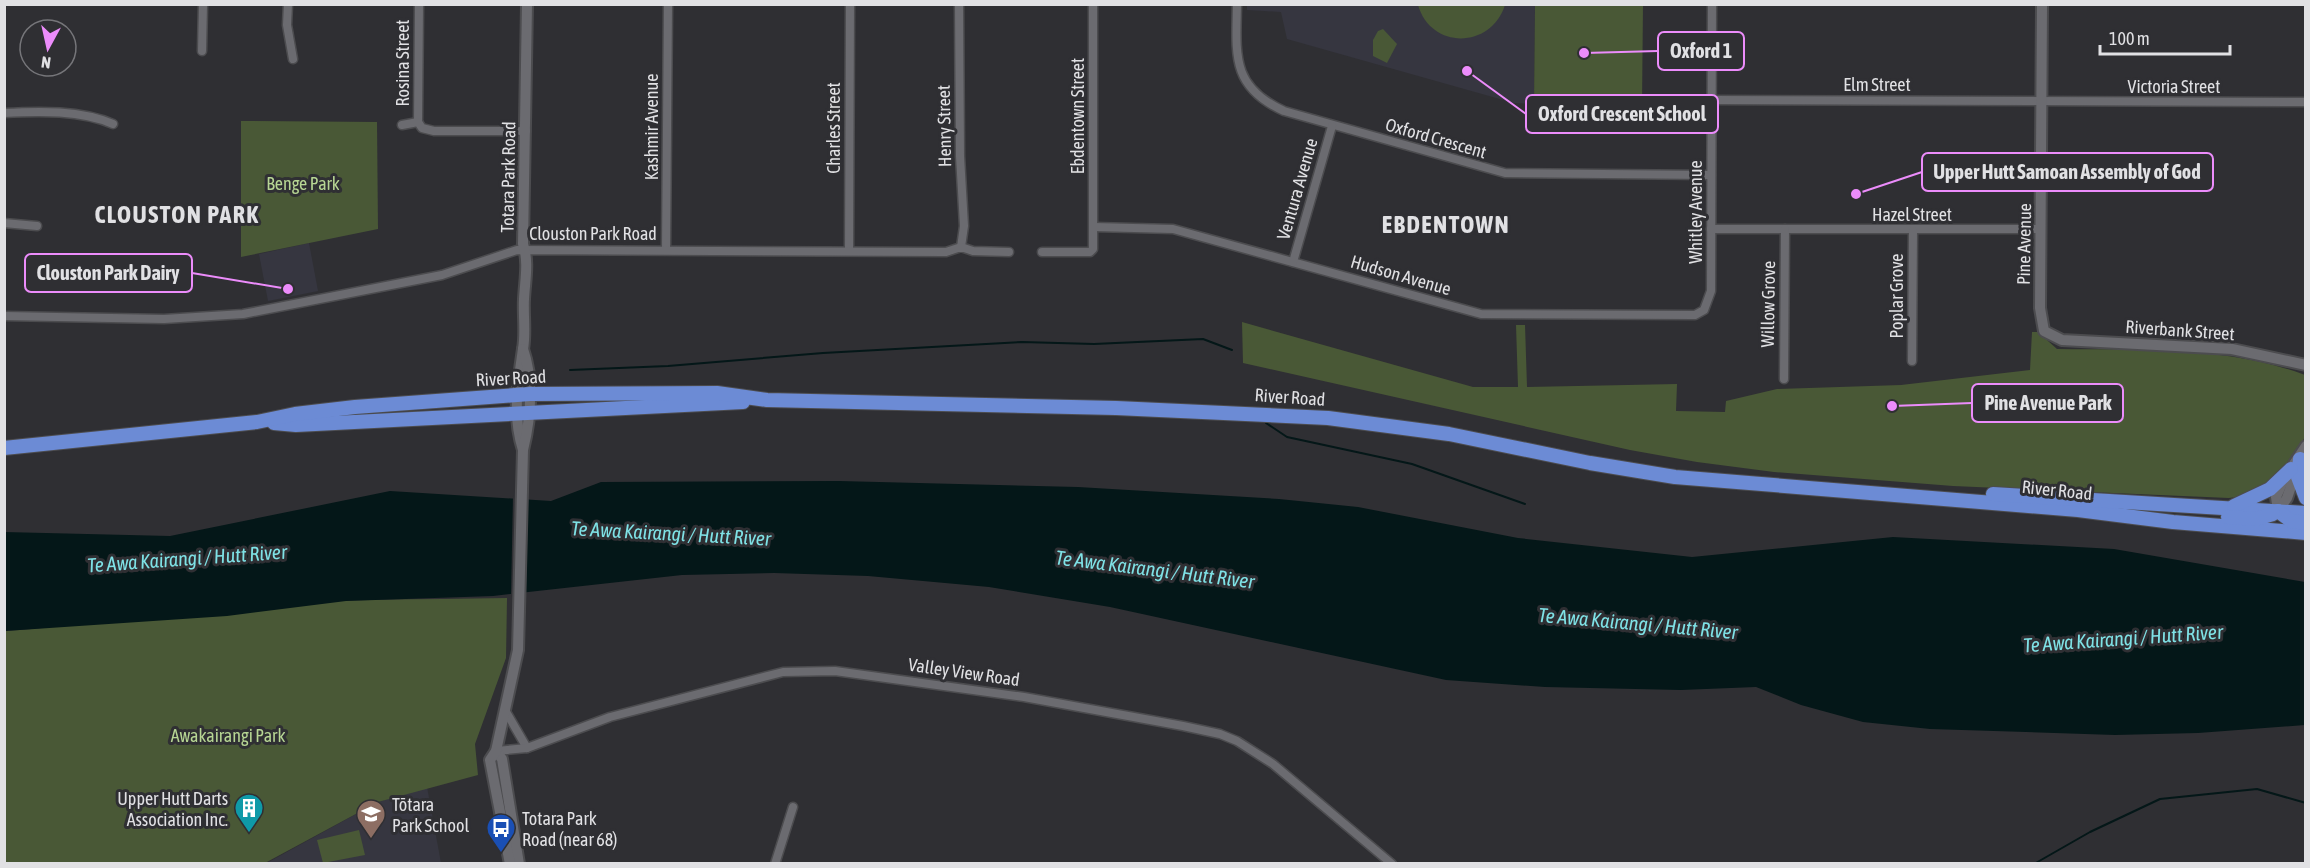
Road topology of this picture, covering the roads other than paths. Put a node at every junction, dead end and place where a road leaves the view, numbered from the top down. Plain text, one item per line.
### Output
1 (203, 4) edge
2 (288, 4) edge
3 (419, 4) edge
4 (527, 4) edge
5 (668, 4) edge
6 (850, 4) edge
7 (960, 4) edge
8 (1093, 4) edge
9 (1237, 4) edge
10 (1712, 4) edge
11 (2042, 4) edge
12 (202, 51) dead end
13 (293, 59) dead end
14 (1712, 100) junction
15 (2042, 102) junction
16 (2306, 102) edge
17 (4, 113) edge
18 (418, 122) junction
19 (113, 124) dead end
20 (402, 125) dead end
21 (1332, 126) junction
22 (526, 131) junction
23 (1711, 175) junction
24 (4, 223) edge
25 (37, 226) dead end
26 (1094, 227) junction
27 (1711, 229) junction
28 (1785, 229) junction
29 (2041, 229) junction
30 (1912, 231) junction
31 (961, 247) junction
32 (666, 249) junction
33 (525, 250) junction
34 (849, 251) junction
35 (1009, 252) dead end
36 (1042, 252) dead end
37 (1293, 262) junction
38 (1704, 310) joint
39 (4, 316) edge
40 (2051, 337) joint
41 (1912, 361) dead end
42 (2306, 364) edge
43 (1784, 379) dead end
44 (523, 395) junction
45 (767, 400) junction
46 (523, 411) junction
47 (257, 422) junction
48 (4, 448) edge
49 (2300, 456) edge
50 (1805, 486) junction
51 (2306, 498) edge
52 (2229, 508) junction
53 (2078, 510) junction
54 (2278, 511) junction
55 (2306, 513) edge
56 (2306, 523) edge
57 (2306, 533) edge
58 (505, 710) junction
59 (527, 748) junction
60 (496, 751) junction
61 (793, 807) dead end
62 (510, 864) edge
63 (519, 864) edge
64 (775, 864) edge
65 (1392, 864) edge

1 - 12 street
2 - 13 street
3 - 18 street, Rosina Street
4 - 22 street, Totara Park Road
5 - 32 street, Kashmir Avenue
6 - 34 street, Charles Street
7 - 31 street, Henry Street
8 - 26 street, Ebdentown Street
9 - 21 street, Oxford Crescent
10 - 14 street, Whitley Avenue
11 - 15 street, Pine Avenue
14 - 15 street, Elm Street
14 - 23 street, Whitley Avenue
15 - 16 street, Victoria Street
15 - 29 street, Pine Avenue
17 - 19 street
18 - 20 street, Rosina Street
18 - 22 street, Rosina Street
21 - 23 street, Oxford Crescent
21 - 37 street, Ventura Avenue
22 - 33 street, Totara Park Road
23 - 27 street, Whitley Avenue
24 - 25 street
26 - 36 street, Ebdentown Street
26 - 37 street, Hudson Avenue
27 - 28 street, Hazel Street
27 - 38 street, Whitley Avenue
28 - 30 street, Hazel Street
28 - 43 street, Willow Grove
29 - 30 street, Hazel Street
29 - 40 street, Pine Avenue
30 - 41 street, Poplar Grove
31 - 34 street, Clouston Park Road
31 - 35 street, Clouston Park Road
32 - 33 street, Clouston Park Road
32 - 34 street, Clouston Park Road
33 - 39 street, Clouston Park Road
33 - 44 street, Totara Park Road
37 - 38 street, Hudson Avenue
40 - 42 street, Riverbank Street
44 - 45 highway, River Road
44 - 46 street, Totara Park Road
44 - 47 highway, River Road
45 - 46 highway, River Road
45 - 50 highway, River Road
46 - 47 highway, River Road
46 - 58 street, Totara Park Road
47 - 48 highway, River Road
49 - 51 highway
49 - 52 highway
49 - 54 street
50 - 52 highway, River Road
50 - 53 highway, River Road
52 - 54 highway, River Road
53 - 54 highway
53 - 57 highway, River Road
54 - 55 highway, River Road
54 - 56 highway
58 - 59 street
58 - 60 street, Totara Park Road
59 - 60 street, Valley View Road
59 - 65 street, Valley View Road
60 - 62 street, Totara Park Road
60 - 63 street
61 - 64 street

